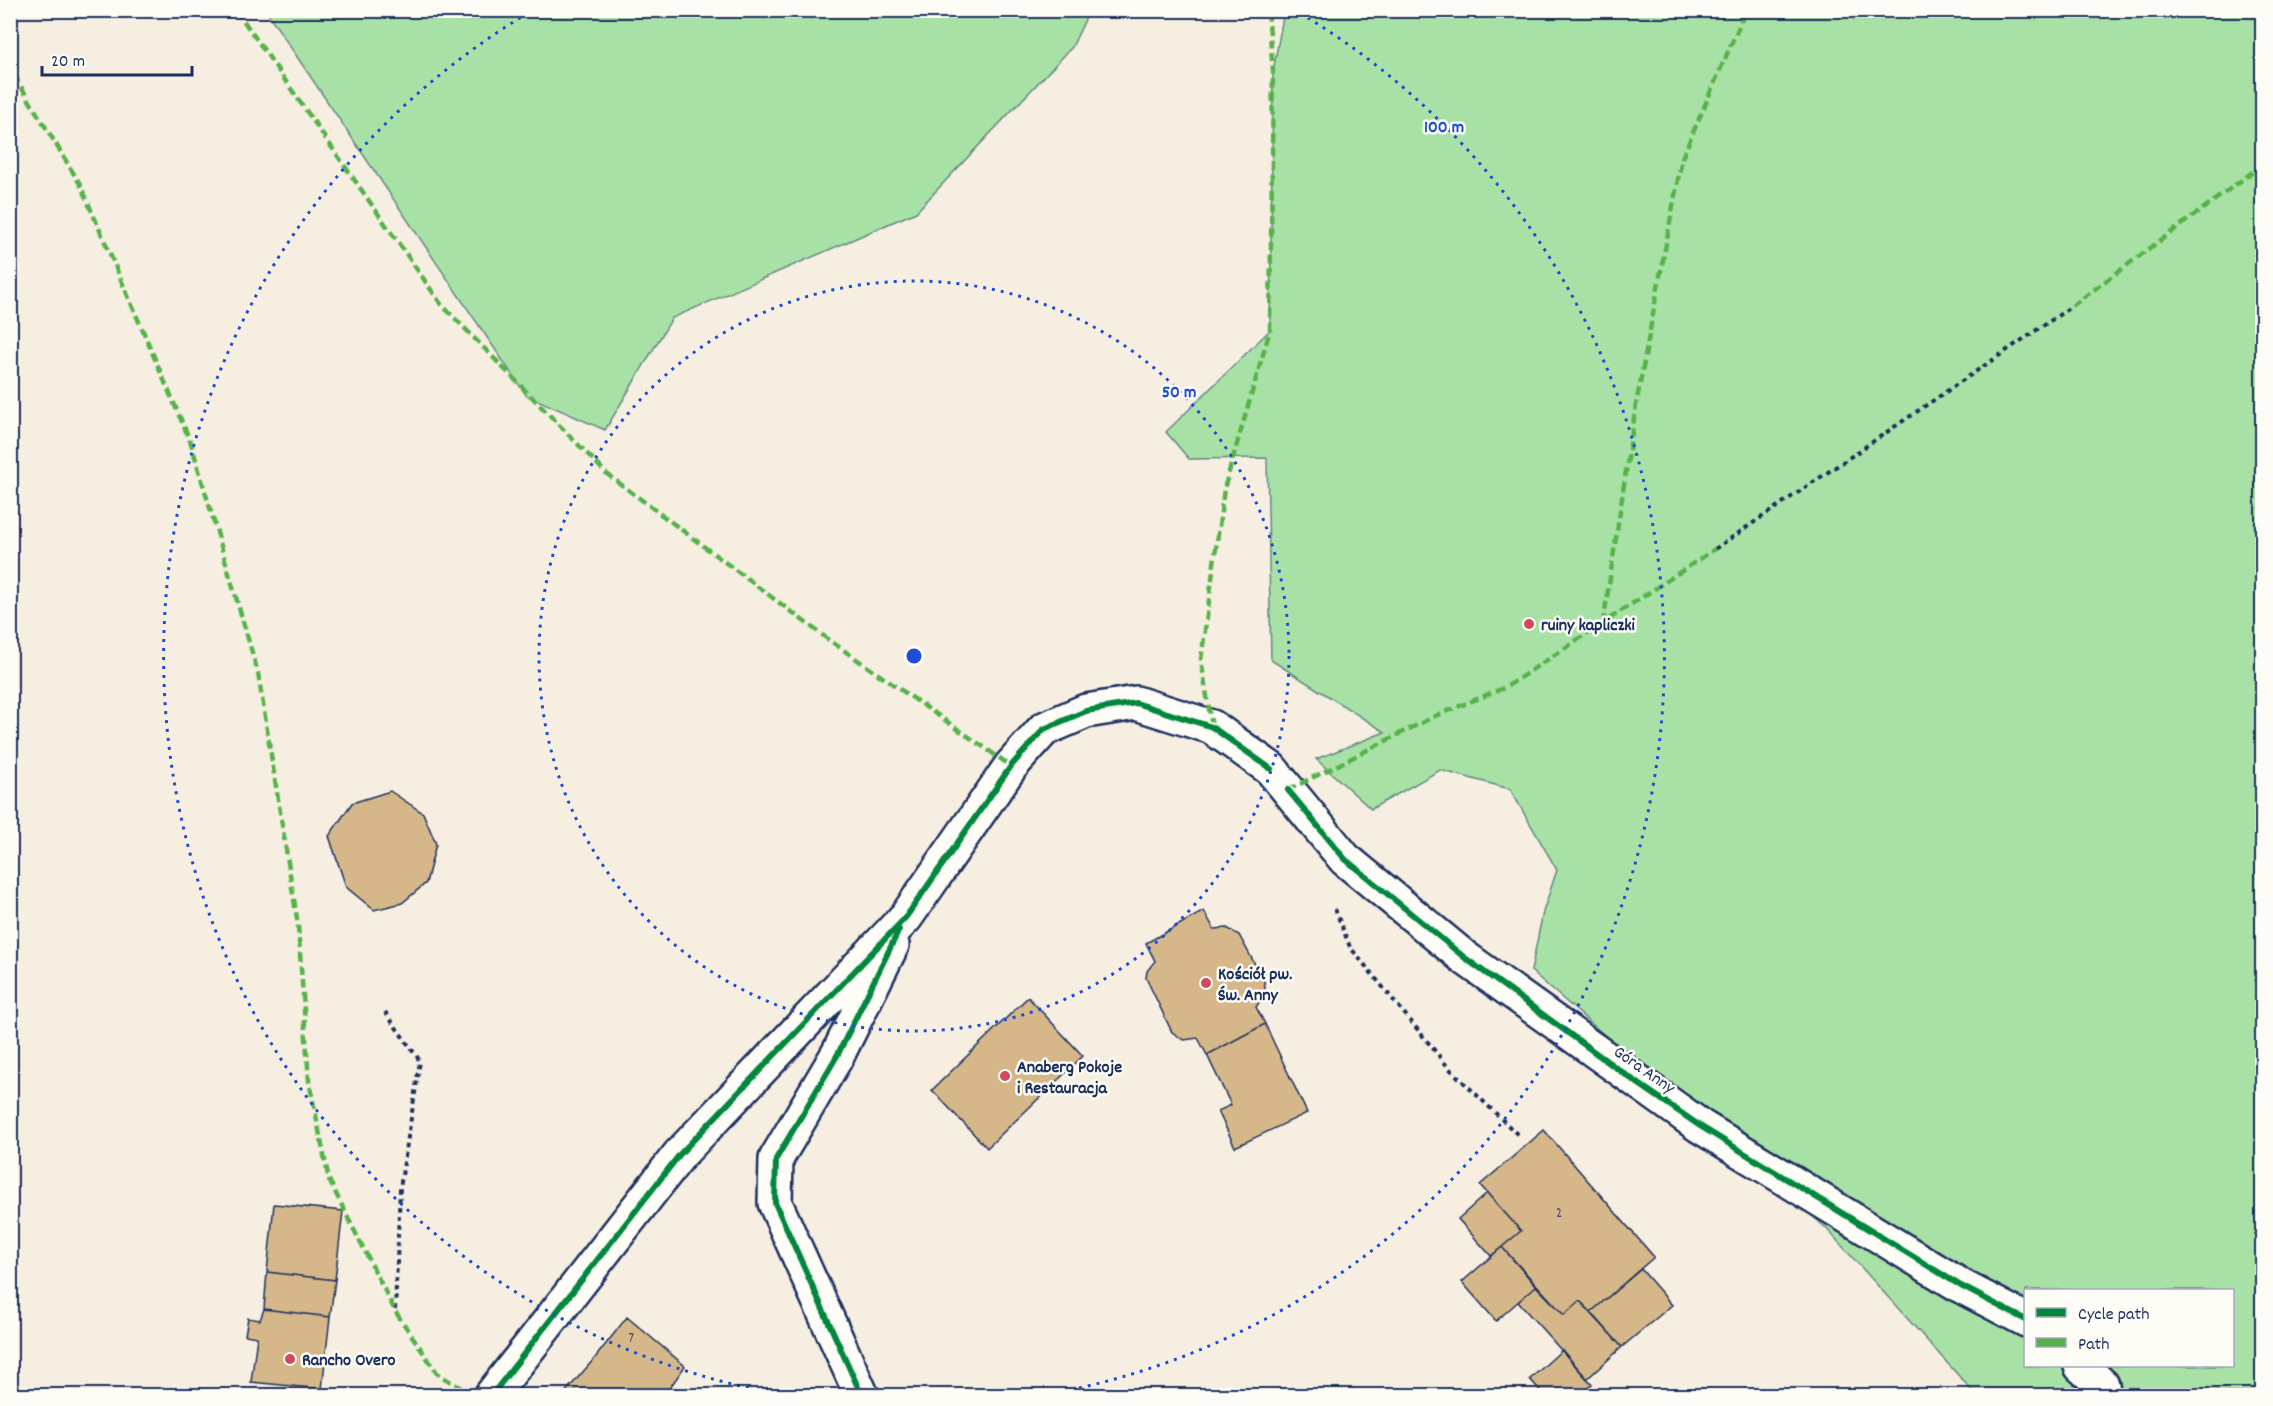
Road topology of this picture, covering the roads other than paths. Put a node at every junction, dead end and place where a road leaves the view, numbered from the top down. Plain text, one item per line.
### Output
1 (906, 917) junction
2 (2024, 1319) edge
3 (2083, 1367) edge
4 (491, 1395) edge
5 (862, 1395) edge
6 (2104, 1395) edge

1 - 2 street, Góra Anny
1 - 4 street
1 - 5 street
3 - 6 street

